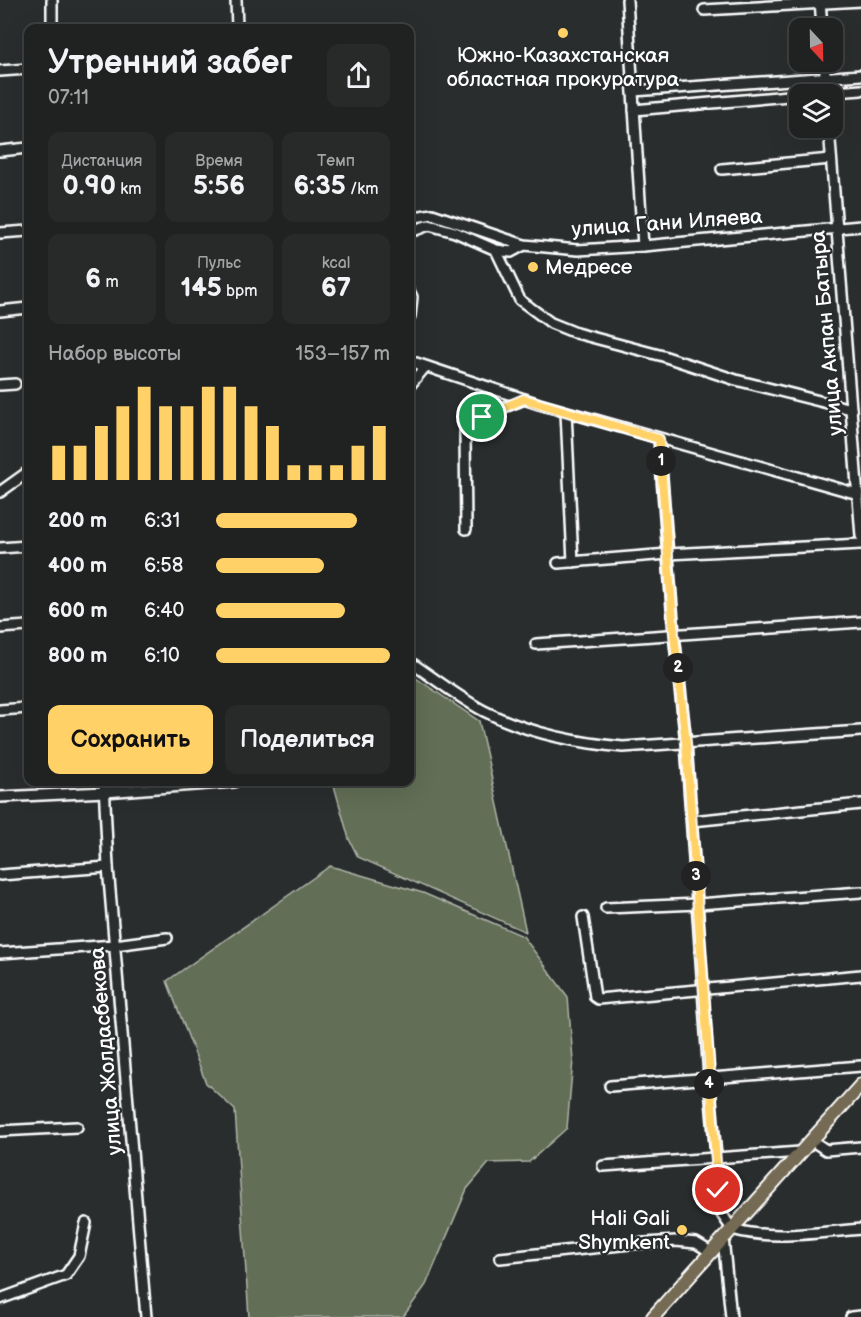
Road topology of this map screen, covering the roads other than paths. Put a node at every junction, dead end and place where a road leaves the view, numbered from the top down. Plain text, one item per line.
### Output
1 (52, 0) edge
2 (236, 0) edge
3 (627, 0) edge
4 (861, 1) edge
5 (820, 2) edge
6 (705, 10) dead end
7 (821, 18) edge
8 (52, 24) edge
9 (237, 24) edge
10 (24, 69) edge
11 (0, 71) edge
12 (825, 72) edge
13 (861, 75) edge
14 (825, 78) junction
15 (826, 84) edge
16 (861, 90) edge
17 (633, 91) junction
18 (843, 92) edge
19 (789, 97) edge
20 (634, 110) junction
21 (830, 138) edge
22 (24, 148) edge
23 (0, 151) edge
24 (831, 159) junction
25 (722, 169) dead end
26 (414, 217) edge
27 (861, 226) edge
28 (837, 228) junction
29 (24, 231) edge
30 (414, 231) edge
31 (0, 233) edge
32 (524, 245) junction
33 (643, 246) junction
34 (494, 249) junction
35 (24, 308) edge
36 (0, 311) edge
37 (414, 363) edge
38 (425, 367) junction
39 (414, 380) edge
40 (15, 384) dead end
41 (0, 385) edge
42 (861, 393) edge
43 (850, 394) junction
44 (524, 399) junction
45 (851, 409) junction
46 (566, 412) junction
47 (659, 439) junction
48 (24, 475) edge
49 (0, 492) edge
50 (858, 494) junction
51 (466, 529) dead end
52 (861, 536) edge
53 (861, 544) edge
54 (24, 546) edge
55 (0, 548) edge
56 (668, 555) junction
57 (573, 562) junction
58 (558, 563) dead end
59 (861, 622) edge
60 (24, 626) edge
61 (0, 628) edge
62 (674, 634) junction
63 (536, 644) dead end
64 (414, 665) edge
65 (24, 708) edge
66 (0, 710) edge
67 (861, 730) edge
68 (686, 743) junction
69 (104, 786) edge
70 (182, 786) edge
71 (105, 792) junction
72 (0, 797) edge
73 (861, 804) edge
74 (692, 821) junction
75 (108, 867) junction
76 (0, 875) edge
77 (861, 892) edge
78 (698, 904) junction
79 (606, 908) dead end
80 (584, 916) dead end
81 (166, 938) dead end
82 (115, 945) junction
83 (0, 953) edge
84 (861, 975) edge
85 (703, 988) junction
86 (861, 1066) edge
87 (709, 1077) junction
88 (861, 1085) edge
89 (610, 1086) dead end
90 (77, 1127) dead end
91 (0, 1131) edge
92 (811, 1140) junction
93 (861, 1147) edge
94 (800, 1152) junction
95 (715, 1159) junction
96 (603, 1166) dead end
97 (86, 1223) dead end
98 (732, 1228) junction
99 (861, 1229) edge
100 (723, 1238) junction
101 (711, 1252) junction
102 (500, 1258) dead end
103 (0, 1299) edge
104 (861, 1316) edge
105 (146, 1317) edge
106 (653, 1317) edge
107 (731, 1317) edge
108 (851, 1317) edge

1 - 8 street
2 - 9 street
3 - 17 street
4 - 5 street
5 - 6 street
5 - 7 street
10 - 11 street
12 - 14 street
13 - 14 street
14 - 15 street
14 - 17 street
16 - 18 street
17 - 20 street
19 - 20 street
20 - 33 street
21 - 24 street, улица Акпан Батыра
22 - 23 street
24 - 25 street
24 - 28 street, улица Акпан Батыра
26 - 32 street, улица Гани Иляева
27 - 28 street, улица Гани Иляева
28 - 33 street, улица Гани Иляева
28 - 43 street, улица Акпан Батыра
29 - 31 street
30 - 34 street
32 - 33 street, улица Гани Иляева
32 - 34 street
34 - 45 street
35 - 36 street
37 - 38 street
38 - 39 street
38 - 44 street
40 - 41 street
42 - 43 street
43 - 45 street, улица Акпан Батыра
44 - 46 street
44 - 51 street
45 - 50 street, улица Акпан Батыра
46 - 47 street
46 - 57 street
47 - 50 street
47 - 56 street
48 - 49 street
50 - 52 street, улица Акпан Батыра
53 - 56 street
54 - 55 street
56 - 57 street
56 - 62 street
57 - 58 street
59 - 62 street
60 - 61 street
62 - 63 street
62 - 68 street
64 - 68 street
65 - 66 street
67 - 68 street
68 - 74 street
69 - 71 street, улица Жолдасбекова
70 - 71 street
71 - 72 street
71 - 75 street, улица Жолдасбекова
73 - 74 street
74 - 78 street
75 - 76 street
75 - 82 street, улица Жолдасбекова
77 - 78 street
78 - 79 street
78 - 85 street
80 - 85 street
81 - 82 street
82 - 83 street
82 - 105 street, улица Жолдасбекова
84 - 85 street
85 - 87 street
86 - 87 street
87 - 89 street
87 - 95 street
88 - 92 main road
90 - 91 street
92 - 93 street
92 - 94 main road
94 - 95 street
94 - 98 main road
95 - 96 street
95 - 98 street
97 - 103 street
98 - 99 street
98 - 100 main road
100 - 101 main road
100 - 107 street
101 - 102 street
101 - 106 main road
104 - 108 street

